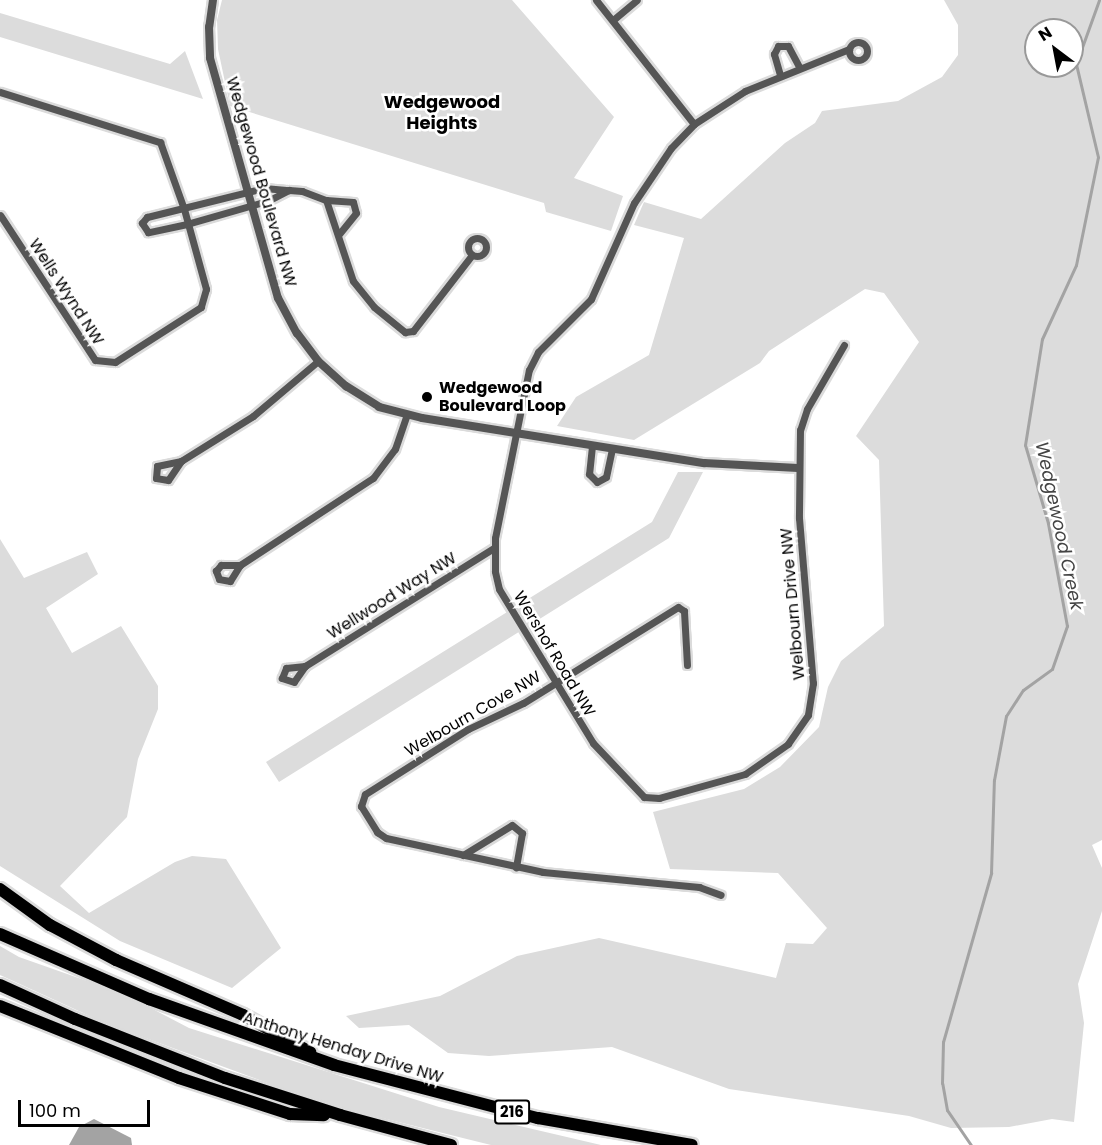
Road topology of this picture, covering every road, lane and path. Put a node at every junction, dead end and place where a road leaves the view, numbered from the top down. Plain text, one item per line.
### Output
1 (213, 0) edge
2 (596, 0) edge
3 (637, 0) edge
4 (613, 20) junction
5 (849, 49) dead end
6 (799, 67) junction
7 (780, 75) junction
8 (0, 92) edge
9 (694, 124) junction
10 (289, 190) junction
11 (248, 191) junction
12 (326, 200) junction
13 (252, 205) junction
14 (184, 209) junction
15 (0, 214) edge
16 (187, 224) junction
17 (340, 233) junction
18 (471, 255) dead end
19 (844, 345) dead end
20 (318, 361) junction
21 (407, 415) junction
22 (516, 433) junction
23 (592, 446) junction
24 (612, 449) junction
25 (181, 461) dead end
26 (798, 468) junction
27 (494, 548) junction
28 (240, 565) dead end
29 (687, 665) dead end
30 (305, 666) dead end
31 (555, 683) junction
32 (644, 797) joint
33 (463, 855) junction
34 (516, 867) junction
35 (0, 889) edge
36 (721, 895) dead end
37 (0, 934) edge
38 (0, 985) edge
39 (0, 1006) edge
40 (334, 1065) junction
41 (340, 1115) junction
42 (451, 1145) edge
43 (692, 1145) edge

1 - 11 street, Wedgewood Boulevard NW
2 - 4 street
3 - 4 street
4 - 9 street
5 - 6 street, Wershof Road NW
6 - 7 street, Wershof Road NW
6 - 7 street
7 - 9 street, Wershof Road NW
8 - 14 street, Wells Wynd NW
9 - 22 street, Wershof Road NW
10 - 11 street
10 - 12 street
10 - 13 street
11 - 13 street, Wedgewood Boulevard NW
11 - 14 street
12 - 17 street
12 - 17 street
13 - 16 street
13 - 20 street, Wedgewood Boulevard NW
14 - 16 street, Wells Wynd NW
14 - 16 street
15 - 16 street, Wells Wynd NW
17 - 18 street
19 - 26 street, Welbourn Drive NW
20 - 21 street, Wedgewood Boulevard NW
20 - 25 street
21 - 22 street, Wedgewood Boulevard NW
21 - 28 street
22 - 23 street, Wedgewood Boulevard NW
22 - 27 street, Wershof Road NW
23 - 24 street, Wedgewood Boulevard NW
23 - 24 street
24 - 26 street, Wedgewood Boulevard NW
26 - 32 street, Welbourn Drive NW
27 - 30 street, Wellwood Way NW
27 - 31 street, Wershof Road NW
29 - 31 street
31 - 32 street, Wershof Road NW
31 - 33 street, Welbourn Cove NW
33 - 34 street, Welbourn Cove NW
33 - 34 street
34 - 36 street, Welbourn Cove NW
35 - 40 highway
37 - 40 highway, Anthony Henday Drive NW / 216
38 - 41 highway
39 - 41 highway
40 - 43 highway, Anthony Henday Drive NW / 216
41 - 42 highway

